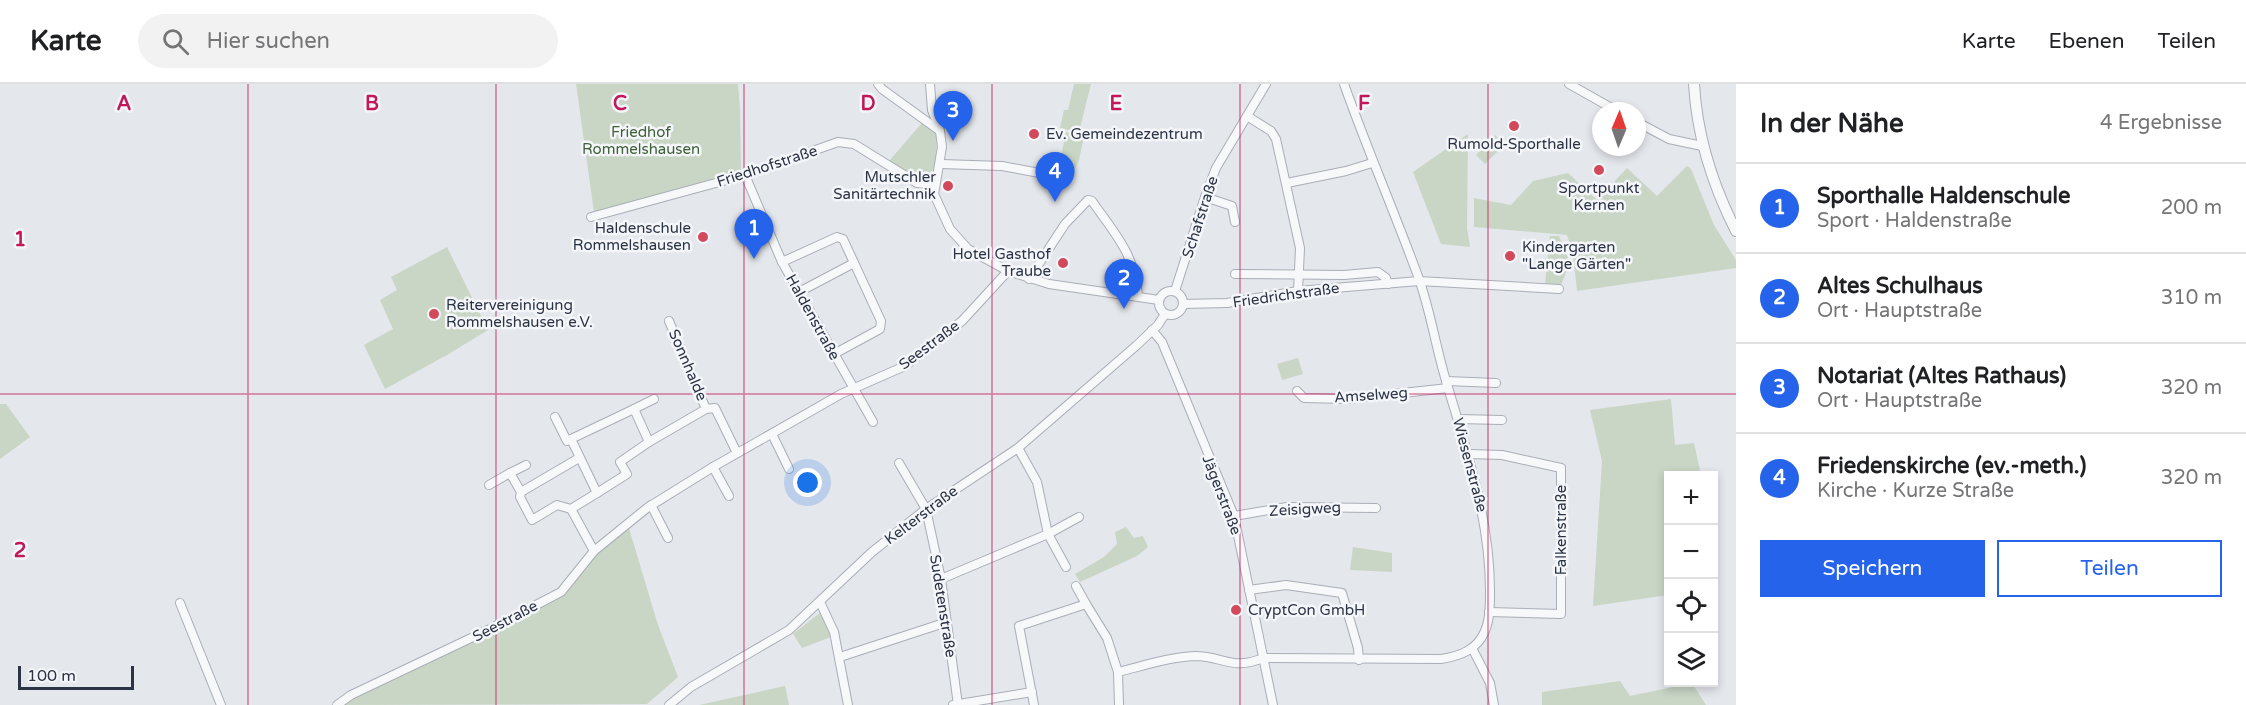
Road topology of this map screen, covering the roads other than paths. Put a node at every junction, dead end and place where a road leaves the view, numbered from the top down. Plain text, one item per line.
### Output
1 (878, 84) edge
2 (930, 84) edge
3 (1266, 84) edge
4 (1344, 84) edge
5 (1569, 84) edge
6 (1694, 84) edge
7 (1601, 102) edge
8 (1247, 116) junction
9 (1646, 127) edge
10 (940, 131) junction
11 (1702, 146) junction
12 (1372, 163) junction
13 (940, 164) junction
14 (1045, 174) dead end
15 (745, 176) junction
16 (1287, 183) junction
17 (935, 185) junction
18 (1205, 197) junction
19 (591, 217) dead end
20 (1235, 222) dead end
21 (1736, 231) edge
22 (782, 262) junction
23 (854, 263) junction
24 (1008, 271) junction
25 (1235, 274) dead end
26 (1300, 274) junction
27 (1029, 279) junction
28 (1419, 281) junction
29 (1388, 284) junction
30 (1559, 289) dead end
31 (1175, 291) junction
32 (1298, 291) junction
33 (799, 292) junction
34 (1138, 296) junction
35 (1159, 300) junction
36 (1184, 304) junction
37 (1165, 314) junction
38 (669, 321) dead end
39 (1152, 330) junction
40 (834, 354) junction
41 (1496, 383) dead end
42 (1447, 385) junction
43 (852, 388) junction
44 (1297, 391) dead end
45 (654, 399) dead end
46 (634, 409) junction
47 (706, 409) junction
48 (555, 417) dead end
49 (1458, 419) junction
50 (1502, 420) dead end
51 (873, 422) dead end
52 (772, 434) junction
53 (571, 439) junction
54 (649, 442) junction
55 (1018, 448) junction
56 (737, 453) junction
57 (1468, 454) junction
58 (579, 458) junction
59 (899, 463) dead end
60 (526, 465) dead end
61 (713, 467) junction
62 (789, 469) dead end
63 (510, 474) junction
64 (489, 485) dead end
65 (521, 492) junction
66 (597, 493) junction
67 (729, 496) dead end
68 (651, 505) junction
69 (1376, 508) dead end
70 (571, 509) junction
71 (926, 509) junction
72 (1234, 516) junction
73 (1079, 517) dead end
74 (1048, 534) junction
75 (668, 538) dead end
76 (594, 551) junction
77 (1066, 567) dead end
78 (941, 579) junction
79 (1076, 586) dead end
80 (1250, 590) junction
81 (820, 602) junction
82 (180, 603) dead end
83 (1086, 604) junction
84 (1489, 612) junction
85 (947, 622) junction
86 (1472, 648) junction
87 (840, 657) junction
88 (1263, 658) junction
89 (1359, 660) junction
90 (1118, 672) junction
91 (1032, 692) junction
92 (221, 705) edge
93 (337, 705) edge
94 (669, 705) edge
95 (848, 705) edge
96 (956, 705) edge
97 (1034, 705) edge
98 (1119, 705) edge
99 (1273, 705) edge
100 (1494, 705) edge

1 - 10 street
2 - 10 street
3 - 8 street, Schafstraße
4 - 12 street, Wiesenstraße
5 - 7 street
6 - 11 street
8 - 16 street
8 - 18 street, Schafstraße
9 - 11 street
10 - 13 street
11 - 21 street
12 - 16 street
12 - 28 street, Wiesenstraße
13 - 14 street
13 - 17 street
15 - 17 street, Friedhofstraße
15 - 19 street, Friedhofstraße
15 - 22 street, Haldenstraße
16 - 26 street
17 - 24 street
18 - 20 street
18 - 31 street, Schafstraße
22 - 23 street
22 - 33 street, Haldenstraße
23 - 33 street
23 - 40 street
24 - 27 street
24 - 43 street, Seestraße
25 - 26 street, Friedrichstraße
26 - 29 street, Friedrichstraße
26 - 32 street
27 - 34 street
27 - 34 street
28 - 29 street, Friedrichstraße
28 - 30 street, Friedrichstraße
28 - 42 street, Wiesenstraße
29 - 32 street, Friedrichstraße
31 - 35 street
31 - 36 street
32 - 36 street, Friedrichstraße
33 - 40 street, Haldenstraße
34 - 35 street
35 - 37 street
36 - 37 street
37 - 39 street, Kelterstraße
38 - 47 street, Sonnhalde
39 - 55 street, Kelterstraße
39 - 72 street, Jägerstraße
40 - 43 street, Haldenstraße
41 - 42 street, Amselweg
42 - 44 street, Amselweg
42 - 49 street, Wiesenstraße
43 - 51 street, Haldenstraße
43 - 52 street, Seestraße
45 - 46 street
46 - 53 street
46 - 54 street
47 - 54 street, Sonnhalde
47 - 56 street, Sonnhalde
48 - 53 street
49 - 50 street
49 - 57 street, Wiesenstraße
52 - 56 street, Seestraße
52 - 62 street
53 - 58 street
54 - 66 street, Sonnhalde
55 - 71 street, Kelterstraße
55 - 74 street
56 - 61 street, Seestraße
57 - 84 street, Wiesenstraße
57 - 84 street, Falkenstraße
58 - 65 street
58 - 66 street
59 - 71 street
60 - 63 street
61 - 67 street
61 - 68 street, Seestraße
63 - 64 street
63 - 65 street
65 - 70 street
66 - 70 street
68 - 75 street
68 - 76 street, Seestraße
69 - 72 street, Zeisigweg
70 - 76 street
71 - 78 street, Sudetenstraße
71 - 81 street, Kelterstraße
72 - 80 street, Jägerstraße
73 - 74 street
74 - 77 street
74 - 78 street
76 - 93 street, Seestraße
78 - 85 street, Sudetenstraße
79 - 83 street
80 - 88 street, Jägerstraße
80 - 89 street
81 - 87 street
81 - 94 street, Kelterstraße
82 - 92 street
83 - 90 street
83 - 91 street
84 - 86 street, Wiesenstraße
85 - 87 street
85 - 96 street, Sudetenstraße
86 - 89 street
86 - 100 street
87 - 95 street
88 - 89 street
88 - 90 street
88 - 99 street, Jägerstraße
90 - 98 street
91 - 96 street, Sudetenstraße
91 - 97 street

